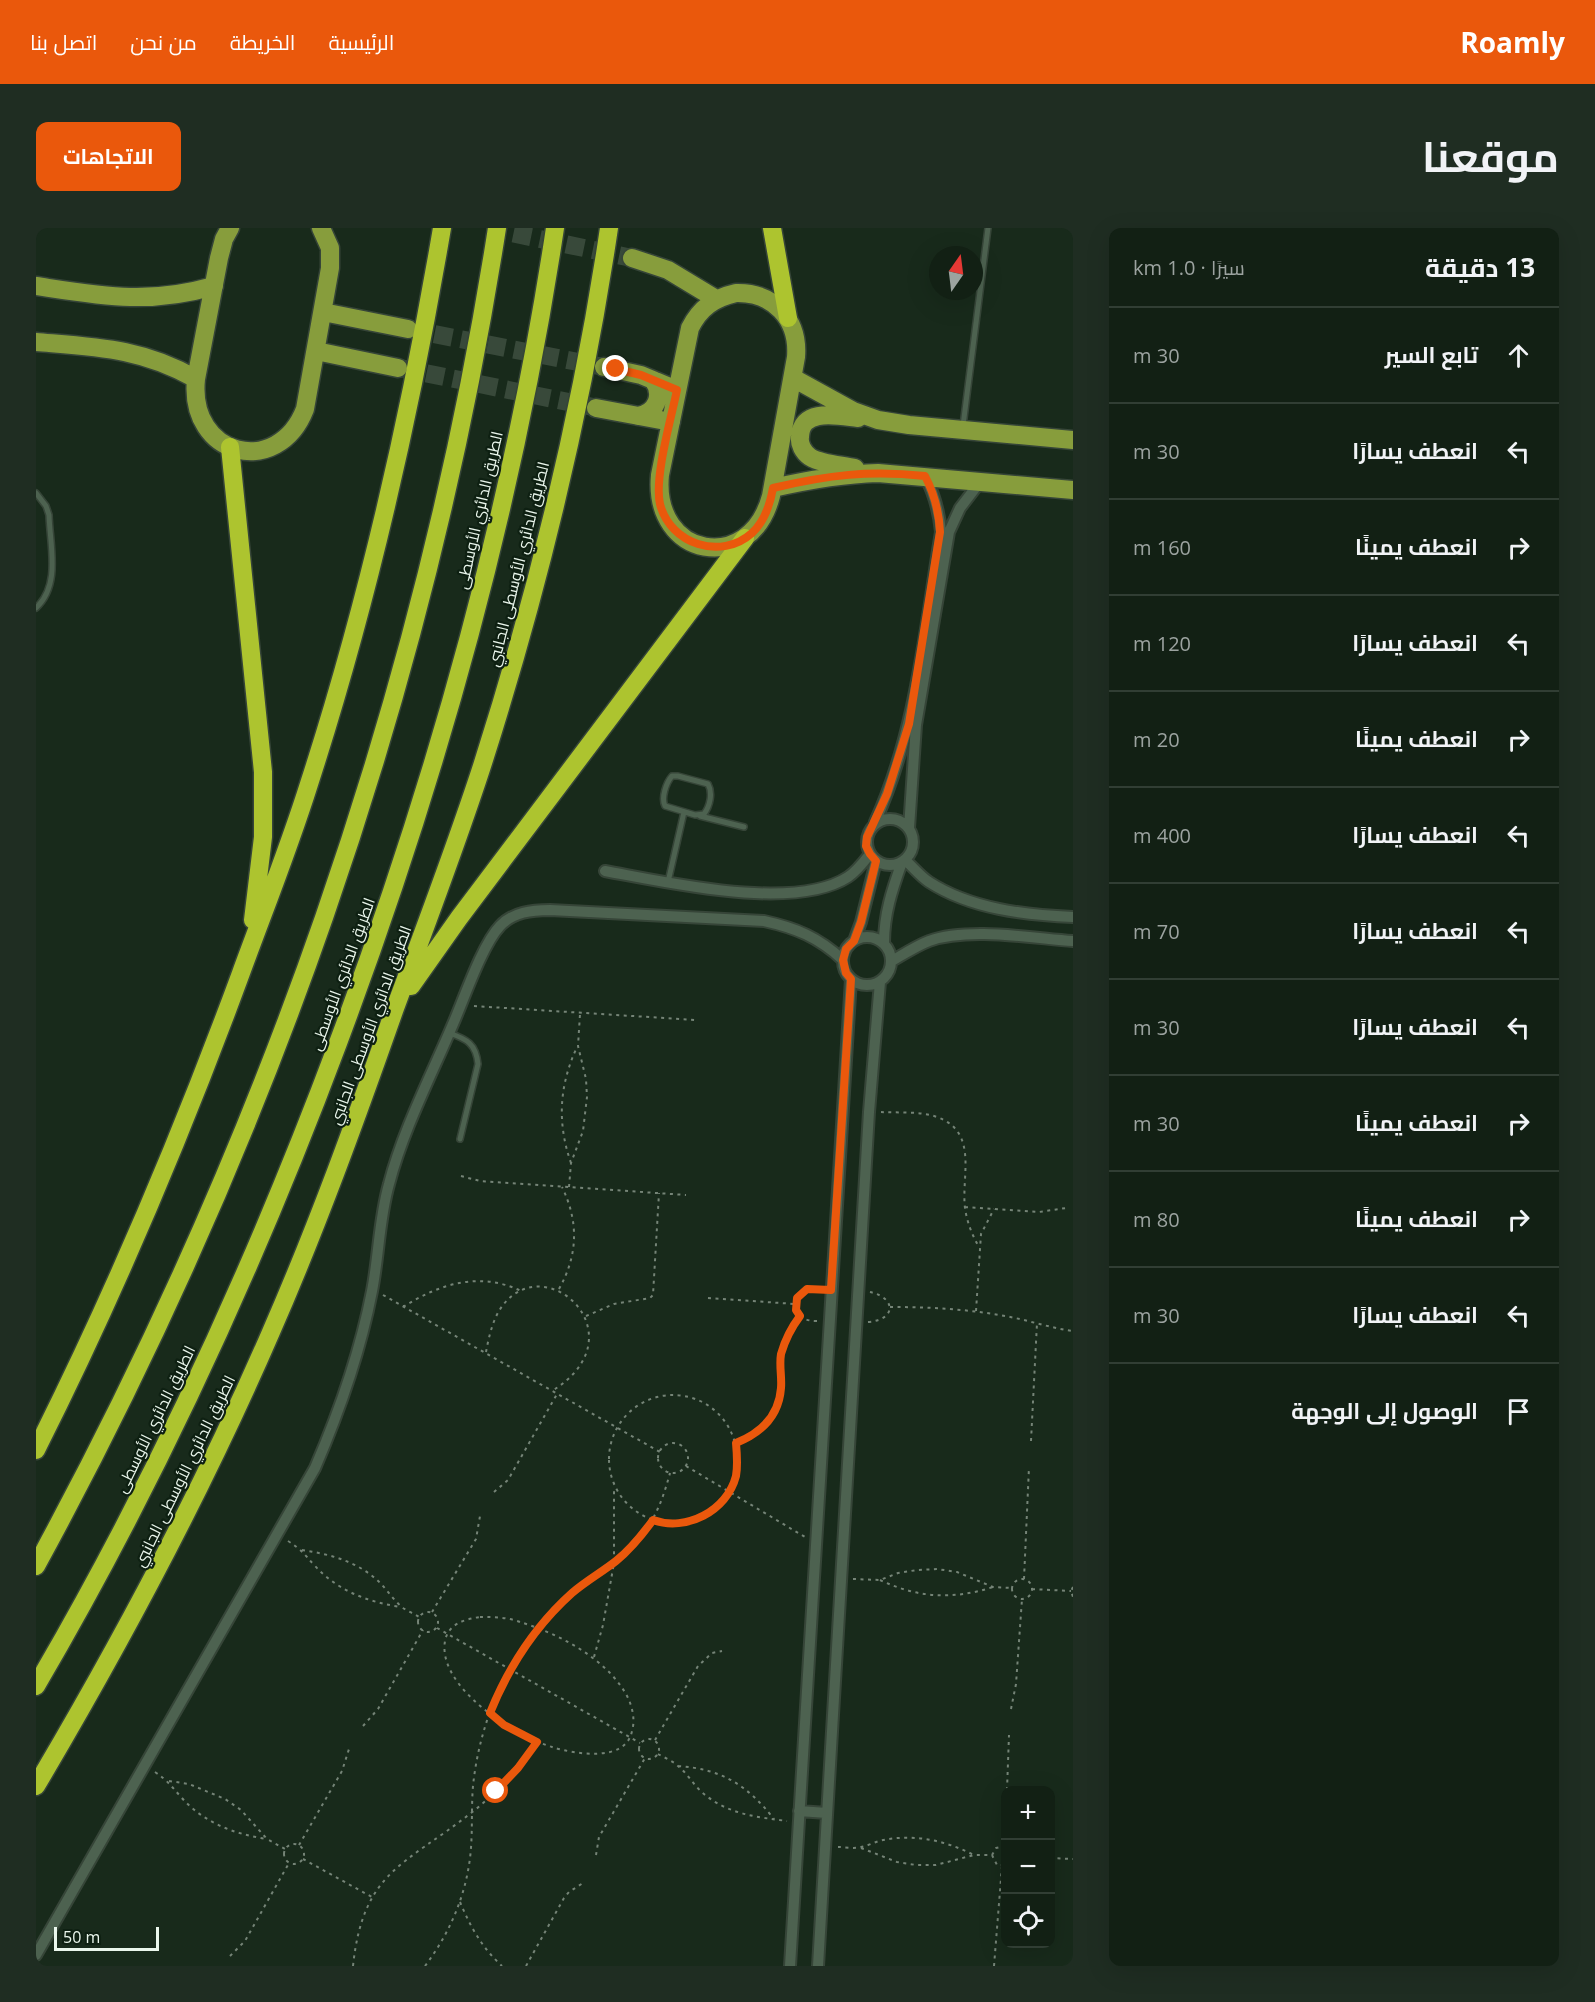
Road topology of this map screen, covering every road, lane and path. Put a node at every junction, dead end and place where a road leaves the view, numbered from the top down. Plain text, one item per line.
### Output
1 (230, 228) edge
2 (321, 228) edge
3 (442, 228) edge
4 (497, 228) edge
5 (555, 228) edge
6 (609, 228) edge
7 (772, 228) edge
8 (988, 228) edge
9 (632, 258) tunnel mouth
10 (36, 286) edge
11 (214, 286) junction
12 (717, 299) junction
13 (323, 312) junction
14 (788, 318) junction
15 (408, 329) tunnel mouth
16 (36, 342) edge
17 (316, 351) junction
18 (604, 367) tunnel mouth
19 (398, 368) tunnel mouth
20 (793, 378) junction
21 (196, 379) junction
22 (653, 380) junction
23 (677, 390) junction
24 (596, 408) tunnel mouth
25 (638, 416) junction
26 (878, 420) junction
27 (670, 422) junction
28 (962, 430) junction
29 (1073, 440) edge
30 (230, 447) junction
31 (878, 473) junction
32 (925, 476) junction
33 (980, 482) junction
34 (773, 488) junction
35 (1073, 490) edge
36 (36, 493) edge
37 (745, 538) junction
38 (36, 608) edge
39 (684, 812) junction
40 (698, 816) junction
41 (875, 822) junction
42 (744, 827) dead end
43 (909, 828) junction
44 (873, 857) junction
45 (903, 861) junction
46 (605, 871) dead end
47 (668, 882) junction
48 (1073, 917) edge
49 (854, 941) junction
50 (1073, 941) edge
51 (884, 944) junction
52 (843, 960) junction
53 (892, 961) junction
54 (244, 964) junction
55 (851, 979) junction
56 (880, 982) junction
57 (461, 1005) junction
58 (580, 1012) junction
59 (394, 1013) junction
60 (696, 1020) dead end
61 (449, 1033) junction
62 (578, 1046) junction
63 (869, 1112) junction
64 (460, 1139) dead end
65 (571, 1163) junction
66 (461, 1176) dead end
67 (562, 1187) junction
68 (569, 1187) junction
69 (659, 1193) junction
70 (686, 1195) dead end
71 (965, 1207) junction
72 (1066, 1208) dead end
73 (994, 1209) junction
74 (979, 1247) junction
75 (372, 1290) junction
76 (831, 1290) junction
77 (859, 1290) junction
78 (521, 1291) junction
79 (558, 1291) junction
80 (708, 1298) dead end
81 (795, 1304) junction
82 (403, 1307) junction
83 (890, 1307) junction
84 (976, 1311) junction
85 (586, 1316) junction
86 (800, 1316) junction
87 (829, 1322) junction
88 (857, 1323) junction
89 (1038, 1323) junction
90 (1073, 1331) edge
91 (486, 1353) junction
92 (552, 1391) junction
93 (557, 1394) junction
94 (616, 1427) junction
95 (1031, 1441) dead end
96 (736, 1443) junction
97 (36, 1450) edge
98 (660, 1452) junction
99 (686, 1466) junction
100 (1029, 1467) dead end
101 (670, 1473) junction
102 (614, 1486) junction
103 (494, 1492) dead end
104 (729, 1492) junction
105 (480, 1516) dead end
106 (653, 1520) junction
107 (277, 1535) junction
108 (816, 1543) junction
109 (302, 1550) junction
110 (614, 1563) junction
111 (36, 1566) edge
112 (841, 1579) junction
113 (1024, 1579) junction
114 (880, 1580) junction
115 (993, 1587) junction
116 (1073, 1587) edge
117 (1012, 1588) junction
118 (1032, 1589) junction
119 (1071, 1592) junction
120 (1073, 1597) edge
121 (1022, 1599) junction
122 (401, 1607) junction
123 (432, 1612) junction
124 (419, 1617) junction
125 (437, 1628) junction
126 (538, 1628) junction
127 (423, 1630) junction
128 (447, 1634) junction
129 (722, 1651) dead end
130 (594, 1658) junction
131 (510, 1669) junction
132 (36, 1686) edge
133 (1011, 1709) dead end
134 (490, 1713) junction
135 (363, 1726) dead end
136 (1009, 1735) dead end
137 (631, 1738) junction
138 (655, 1740) junction
139 (537, 1742) junction
140 (640, 1743) junction
141 (349, 1749) dead end
142 (658, 1754) junction
143 (645, 1758) junction
144 (145, 1766) junction
145 (678, 1766) junction
146 (169, 1781) junction
147 (36, 1786) edge
148 (1007, 1786) edge
149 (799, 1811) junction
150 (472, 1812) junction
151 (827, 1813) junction
152 (267, 1839) junction
153 (299, 1845) junction
154 (825, 1847) junction
155 (1001, 1847) edge
156 (860, 1848) junction
157 (285, 1849) junction
158 (596, 1855) dead end
159 (974, 1855) junction
160 (992, 1856) junction
161 (1055, 1858) edge
162 (303, 1859) junction
163 (1073, 1859) edge
164 (289, 1863) junction
165 (1001, 1865) edge
166 (583, 1883) dead end
167 (1001, 1894) edge
168 (372, 1897) junction
169 (460, 1902) junction
170 (36, 1955) edge
171 (230, 1956) dead end
172 (353, 1966) edge
173 (425, 1966) edge
174 (502, 1966) edge
175 (526, 1966) edge
176 (790, 1966) edge
177 (818, 1966) edge
178 (994, 1966) edge

1 - 11 main road
2 - 13 main road
3 - 54 highway
4 - 111 highway
5 - 132 highway, الطريق الدائري الأوسطى
6 - 59 highway, الطريق الدائري الأوسطى الجانبي
7 - 14 highway
8 - 28 lane
9 - 12 main road
10 - 11 main road
11 - 21 main road
12 - 14 main road
12 - 23 main road
13 - 15 main road
13 - 17 main road
14 - 20 main road
16 - 21 main road
17 - 19 main road
17 - 30 main road
18 - 22 main road
20 - 26 main road
20 - 34 main road
21 - 30 main road
22 - 23 main road
22 - 25 main road
23 - 27 main road
24 - 25 main road
25 - 27 main road
26 - 28 main road
26 - 31 main road
27 - 37 main road
28 - 29 main road
30 - 54 highway
31 - 32 main road
31 - 34 main road
32 - 33 main road
32 - 41 street
33 - 35 main road
33 - 43 street
34 - 37 main road
36 - 38 lane
37 - 59 highway
39 - 40 lane
39 - 40 lane
39 - 47 lane
40 - 42 lane
41 - 43 street
41 - 44 street
43 - 45 street
44 - 45 street
44 - 47 street
44 - 49 street
45 - 48 street
45 - 51 street
46 - 47 street
49 - 51 street
49 - 52 street
50 - 53 street
51 - 53 street
52 - 55 street
52 - 57 street
53 - 56 street
54 - 97 highway
55 - 56 street
55 - 76 street
56 - 63 street
57 - 58 path
57 - 61 street
58 - 60 path
58 - 62 path
59 - 147 highway, الطريق الدائري الأوسطى الجانبي
61 - 64 lane
61 - 75 street
62 - 65 path
62 - 65 path
63 - 71 path
63 - 77 street
65 - 68 path
66 - 67 path
67 - 68 path
67 - 79 path
68 - 69 path
69 - 70 path
69 - 85 path
71 - 73 path
71 - 74 path
72 - 73 path
73 - 74 path
74 - 84 path
75 - 82 path
75 - 107 street
76 - 81 path
76 - 87 street
77 - 83 path
77 - 88 street
78 - 79 path
78 - 82 path
78 - 91 path
79 - 85 path
80 - 81 path
81 - 86 path
82 - 91 path
83 - 84 path
83 - 88 path
84 - 89 path
85 - 92 path
86 - 87 path
86 - 96 path
87 - 108 street
88 - 112 street
89 - 90 path
89 - 95 path
91 - 92 path
92 - 93 path
93 - 94 path
93 - 103 path
94 - 96 path
94 - 98 path
94 - 102 path
96 - 104 path
98 - 99 path
98 - 101 path
99 - 101 path
99 - 104 path
100 - 113 path
101 - 106 path
102 - 106 path
102 - 110 path
104 - 106 path
104 - 108 path
105 - 123 path
106 - 110 path
107 - 109 path
107 - 144 street
108 - 149 street
109 - 122 path
109 - 122 path
110 - 126 path
110 - 130 path
112 - 114 path
112 - 151 street
113 - 117 path
113 - 118 path
114 - 115 path
114 - 115 path
115 - 117 path
116 - 119 path
117 - 121 path
118 - 119 path
118 - 121 path
119 - 120 path
121 - 133 path
122 - 124 path
123 - 124 path
123 - 125 path
124 - 127 path
125 - 127 path
125 - 128 path
126 - 128 path
126 - 130 path
126 - 131 path
127 - 135 path
128 - 131 path
128 - 134 path
129 - 138 path
130 - 137 path
131 - 134 path
131 - 137 path
134 - 139 path
134 - 150 path
136 - 148 path
137 - 139 path
137 - 140 path
138 - 140 path
138 - 142 path
139 - 150 path
140 - 143 path
141 - 153 path
142 - 143 path
142 - 145 path
143 - 158 path
144 - 146 path
144 - 170 street
145 - 145 path
146 - 152 path
146 - 152 path
149 - 151 street
149 - 176 street
150 - 168 path
150 - 169 path
151 - 154 street
152 - 157 path
153 - 157 path
153 - 162 path
154 - 156 path
154 - 177 street
155 - 160 path
156 - 159 path
156 - 159 path
157 - 164 path
159 - 160 path
160 - 165 path
161 - 163 path
162 - 164 path
162 - 168 path
164 - 171 path
166 - 175 path
167 - 178 path
168 - 172 path
169 - 173 path
169 - 174 path

